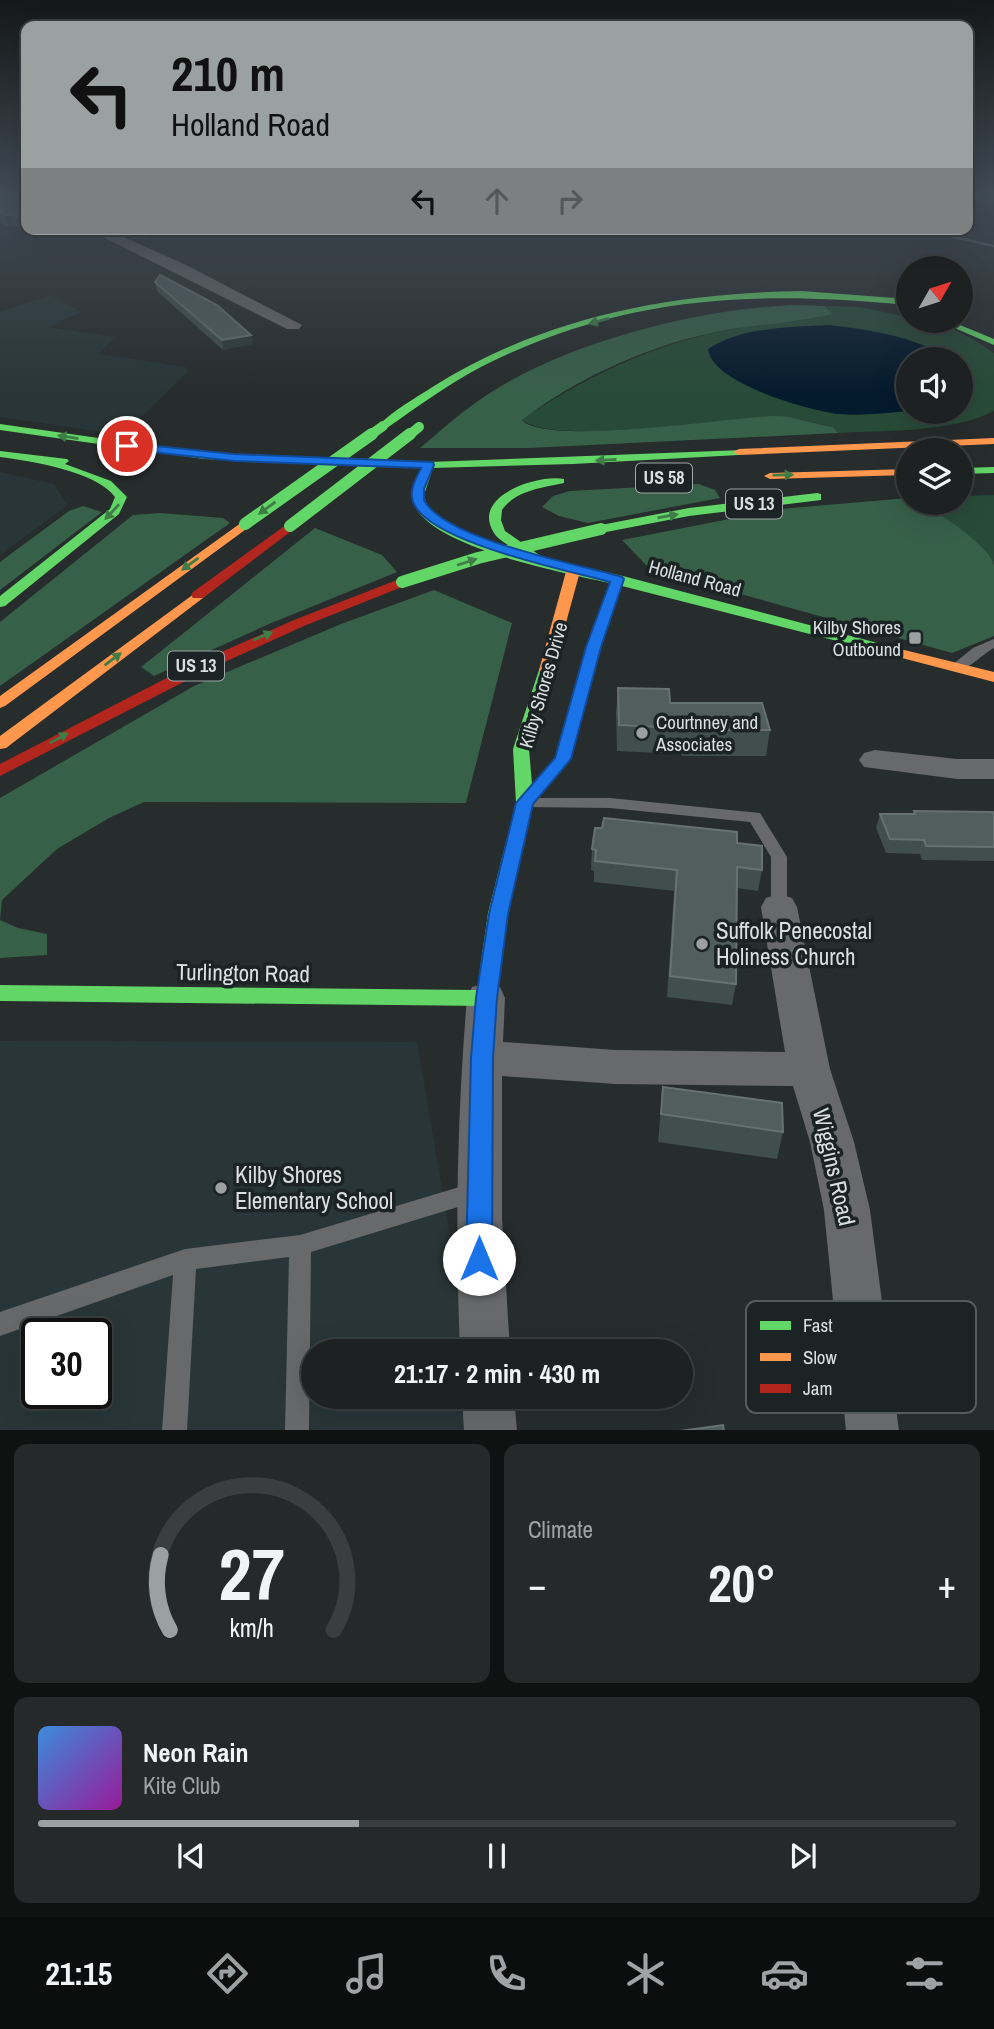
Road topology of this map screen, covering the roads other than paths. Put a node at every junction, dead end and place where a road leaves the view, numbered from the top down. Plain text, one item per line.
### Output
1 (164, 263) edge
2 (896, 300) edge
3 (896, 310) edge
4 (973, 317) edge
5 (983, 320) dead end
6 (293, 325) dead end
7 (972, 333) edge
8 (994, 342) edge
9 (559, 348) dead end
10 (436, 415) dead end
11 (985, 424) dead end
12 (0, 427) edge
13 (994, 441) edge
14 (862, 445) junction
15 (0, 454) edge
16 (33, 458) junction
17 (110, 465) dead end
18 (429, 465) junction
19 (994, 470) edge
20 (973, 471) edge
21 (197, 472) dead end
22 (896, 472) edge
23 (224, 473) dead end
24 (288, 476) dead end
25 (749, 476) dead end
26 (377, 480) dead end
27 (399, 480) dead end
28 (421, 481) junction
29 (444, 481) dead end
30 (507, 481) dead end
31 (830, 496) dead end
32 (540, 560) junction
33 (574, 568) junction
34 (618, 579) junction
35 (0, 603) edge
36 (994, 643) edge
37 (957, 668) junction
38 (994, 677) edge
39 (0, 702) edge
40 (0, 744) edge
41 (875, 760) dead end
42 (994, 769) edge
43 (0, 771) edge
44 (525, 803) junction
45 (779, 907) joint
46 (0, 993) edge
47 (486, 998) junction
48 (482, 1058) junction
49 (809, 1069) junction
50 (479, 1191) junction
51 (300, 1245) junction
52 (185, 1260) junction
53 (858, 1301) edge
54 (0, 1324) edge
55 (484, 1339) edge
56 (489, 1409) edge
57 (174, 1430) edge
58 (297, 1430) edge
59 (491, 1430) edge

1 - 6 street
2 -> 39 main road, bridge
3 - 9 main road
4 - 5 main road
7 - 8 main road
40 -> 10 main road, bridge
11 - 14 main road
18 -> 12 main road, US 58
13 - 14 main road, US 58
14 -> 18 main road, US 58
15 - 16 main road
16 - 17 main road
16 -> 35 main road
18 - 28 main road
19 - 20 main road
21 - 23 main road
25 -> 22 main road
24 - 26 main road
27 - 28 main road
28 - 29 main road
28 - 32 main road, Holland Road
30 - 32 main road
43 -> 31 main road, US 13, bridge
32 - 33 main road, Holland Road
33 - 34 main road, Holland Road
33 - 44 main road, Kilby Shores Drive
34 - 37 main road, Holland Road
34 - 44 main road, Kilby Shores Drive
36 - 37 lane
37 - 38 main road, Holland Road
41 - 42 street
44 - 45 lane
44 - 47 main road, Kilby Shores Drive
45 - 49 street, Wiggins Road
46 - 47 main road, Turlington Road
47 - 48 street, Kilby Shores Drive
48 - 49 street
48 - 50 street, Kilby Shores Drive
49 - 53 street, Wiggins Road
50 - 51 lane
50 - 55 street, Kilby Shores Drive
51 - 52 lane
51 - 58 lane
52 - 54 lane
52 - 57 lane
56 - 59 street

